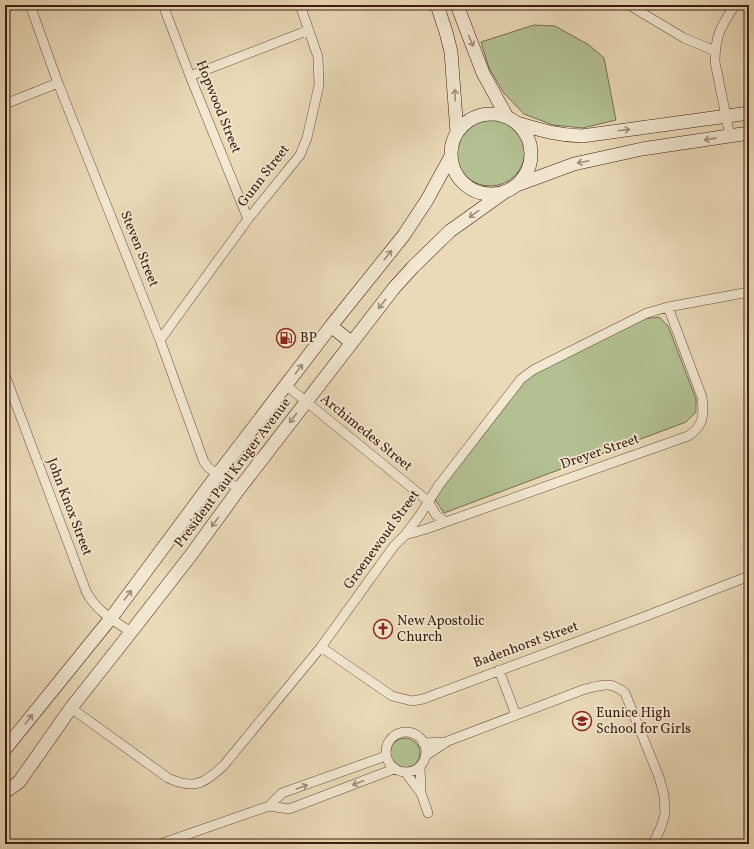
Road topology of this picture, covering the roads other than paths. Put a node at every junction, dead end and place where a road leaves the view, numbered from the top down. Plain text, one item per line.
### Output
1 (30, 5) edge
2 (163, 5) edge
3 (300, 5) edge
4 (437, 5) edge
5 (457, 5) edge
6 (629, 5) edge
7 (735, 5) edge
8 (309, 30) junction
9 (715, 51) junction
10 (190, 76) junction
11 (58, 84) junction
12 (5, 104) edge
13 (749, 113) edge
14 (726, 117) junction
15 (512, 120) junction
16 (749, 133) edge
17 (457, 134) junction
18 (730, 136) junction
19 (451, 156) junction
20 (510, 189) junction
21 (248, 219) junction
22 (749, 292) edge
23 (668, 307) junction
24 (657, 310) junction
25 (674, 325) junction
26 (331, 326) junction
27 (160, 340) junction
28 (352, 343) junction
29 (5, 375) edge
30 (287, 386) junction
31 (306, 402) junction
32 (218, 474) junction
33 (239, 489) junction
34 (428, 501) junction
35 (446, 522) junction
36 (405, 535) junction
37 (749, 576) edge
38 (111, 618) junction
39 (131, 632) junction
40 (321, 647) junction
41 (499, 670) junction
42 (71, 708) junction
43 (516, 715) junction
44 (448, 742) junction
45 (423, 743) junction
46 (5, 749) edge
47 (386, 756) junction
48 (425, 756) junction
49 (420, 766) junction
50 (394, 769) junction
51 (405, 772) junction
52 (19, 782) junction
53 (5, 792) edge
54 (421, 793) junction
55 (5, 802) edge
56 (269, 806) junction
57 (428, 814) dead end
58 (160, 844) edge
59 (653, 844) edge

1 - 11 street, Steven Street
2 - 10 street, Hopwood Street
3 - 8 street, Gunn Street
17 -> 4 street
5 -> 15 street
6 - 9 street
7 - 9 street
8 - 10 street
8 - 21 street, Gunn Street
9 - 14 street
10 - 21 street, Hopwood Street
11 - 12 street
11 - 27 street, Steven Street
13 - 14 street
15 -> 14 street
14 - 18 street
15 - 17 street
15 - 20 street
16 - 18 street, President Paul Kruger Avenue
17 - 19 street
18 -> 20 street, President Paul Kruger Avenue
19 - 20 street
26 -> 19 street, President Paul Kruger Avenue
20 -> 28 street, President Paul Kruger Avenue
21 - 27 street, Gunn Street
22 - 23 street, Groenewoud Street
23 - 24 street, Groenewoud Street
23 - 25 street, Dreyer Street
24 - 25 street, Dreyer Street
24 - 34 street, Groenewoud Street
25 - 35 street, Dreyer Street
26 - 28 street
30 -> 26 street, President Paul Kruger Avenue
27 - 32 street, Steven Street
28 - 31 street, President Paul Kruger Avenue
29 - 38 street, John Knox Street
30 - 31 street, Archimedes Street
30 - 32 street, President Paul Kruger Avenue
31 -> 33 street, President Paul Kruger Avenue
31 - 34 street, Archimedes Street
32 - 33 street, Steven Street
38 -> 32 street, President Paul Kruger Avenue
33 -> 39 street, President Paul Kruger Avenue
34 - 35 street, Archimedes Street
34 - 36 street, Groenewoud Street
35 - 36 street, Dreyer Street
36 - 40 street, Groenewoud Street
37 - 41 street, Badenhorst Street
38 - 39 street, John Knox Street
46 -> 38 street, President Paul Kruger Avenue
39 - 42 street, President Paul Kruger Avenue
40 - 41 street, Badenhorst Street
40 - 42 street, Groenewoud Street
41 - 43 street
42 - 52 street, President Paul Kruger Avenue
43 - 44 street
43 - 59 street
44 - 45 street
44 - 48 street
45 - 47 street
45 - 48 street
47 - 50 street
56 -> 47 street
48 - 49 street
49 - 51 street
49 - 54 street
50 - 51 street
50 -> 56 street
51 - 54 street
52 - 53 street, President Paul Kruger Avenue
52 - 55 street
54 - 57 street
56 - 58 street

